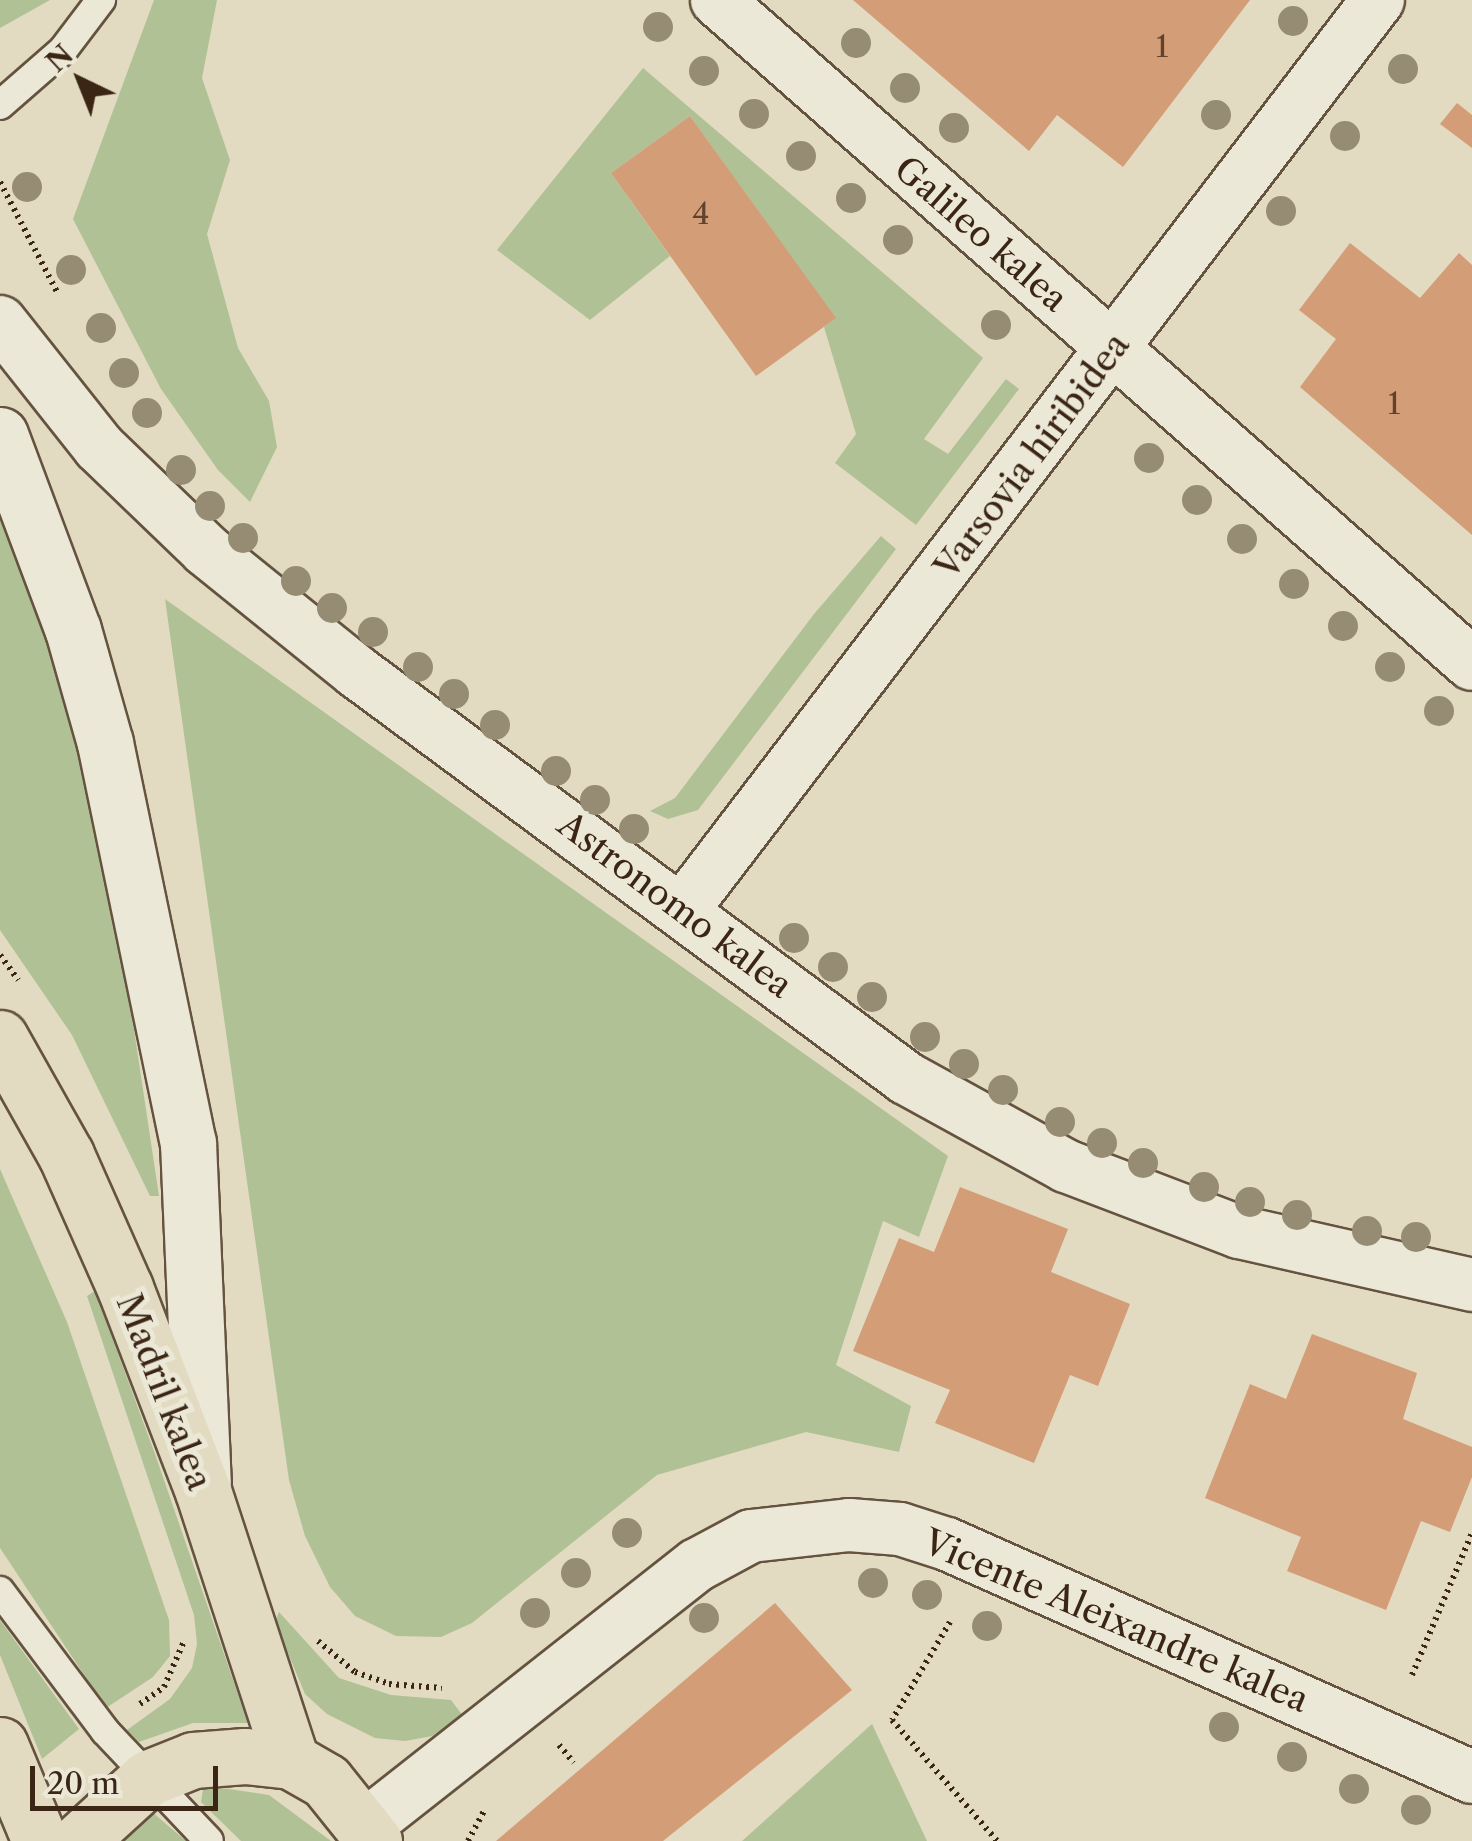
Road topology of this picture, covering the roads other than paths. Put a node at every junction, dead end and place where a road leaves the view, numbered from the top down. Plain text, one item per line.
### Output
1 (101, 0) edge
2 (717, 0) edge
3 (1378, 0) edge
4 (0, 105) edge
5 (0, 322) edge
6 (1114, 350) junction
7 (0, 435) edge
8 (1472, 664) edge
9 (683, 909) junction
10 (0, 1038) edge
11 (1472, 1286) edge
12 (203, 1491) junction
13 (0, 1592) edge
14 (0, 1745) edge
15 (291, 1760) junction
16 (148, 1778) junction
17 (1472, 1778) edge
18 (370, 1833) edge
19 (40, 1841) edge
20 (79, 1841) edge
21 (209, 1841) edge

1 - 4 lane
2 - 6 street, Galileo kalea
3 - 6 street, Varsovia hiribidea
5 - 9 street, Astronomo kalea
6 - 8 street, Galileo kalea
6 - 9 street, Varsovia hiribidea
7 - 12 main road
9 - 11 street, Astronomo kalea
10 - 12 main road, Madril kalea
12 - 15 main road, Madril kalea
13 - 16 lane
14 - 19 main road
15 - 16 main road
15 - 18 main road
16 - 20 main road
16 - 21 lane
17 - 18 street, Vicente Aleixandre kalea

